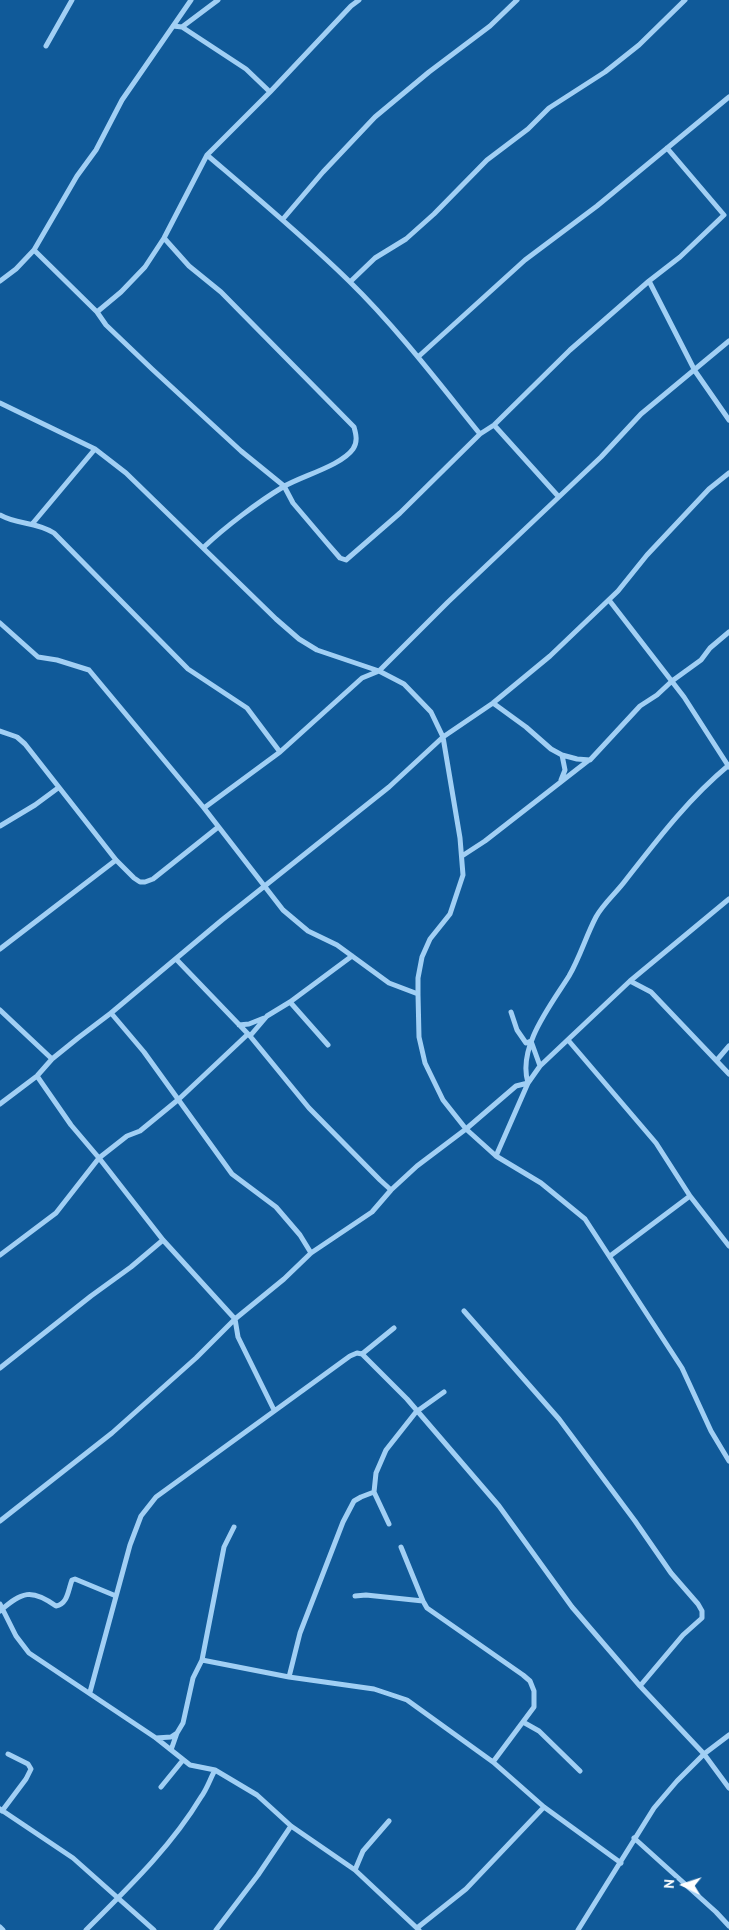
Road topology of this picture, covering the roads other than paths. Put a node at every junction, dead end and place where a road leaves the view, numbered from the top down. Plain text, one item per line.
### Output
1 (72, 0) edge
2 (191, 0) edge
3 (218, 0) edge
4 (359, 0) edge
5 (517, 0) edge
6 (685, 0) edge
7 (173, 26) junction
8 (182, 27) junction
9 (46, 46) dead end
10 (270, 92) junction
11 (729, 97) edge
12 (667, 148) junction
13 (207, 155) junction
14 (724, 215) junction
15 (283, 219) junction
16 (729, 220) edge
17 (164, 238) junction
18 (34, 250) junction
19 (0, 281) edge
20 (649, 281) junction
21 (350, 282) junction
22 (97, 312) junction
23 (729, 342) edge
24 (418, 357) junction
25 (695, 371) junction
26 (0, 403) edge
27 (729, 420) edge
28 (494, 425) junction
29 (480, 434) junction
30 (95, 449) junction
31 (729, 473) edge
32 (284, 486) junction
33 (558, 496) junction
34 (3, 516) edge
35 (0, 522) edge
36 (33, 523) junction
37 (204, 547) junction
38 (609, 600) junction
39 (0, 622) edge
40 (729, 632) edge
41 (379, 671) junction
42 (672, 681) junction
43 (493, 703) junction
44 (0, 731) edge
45 (443, 737) junction
46 (280, 752) junction
47 (562, 755) junction
48 (590, 760) junction
49 (729, 766) edge
50 (560, 783) junction
51 (58, 788) junction
52 (204, 808) junction
53 (0, 826) edge
54 (217, 828) junction
55 (462, 856) junction
56 (116, 860) junction
57 (265, 886) junction
58 (729, 900) edge
59 (0, 948) edge
60 (352, 956) junction
61 (176, 959) junction
62 (630, 981) junction
63 (418, 994) junction
64 (290, 1002) junction
65 (0, 1010) edge
66 (511, 1012) dead end
67 (111, 1013) junction
68 (267, 1016) junction
69 (239, 1025) junction
70 (249, 1035) junction
71 (568, 1040) junction
72 (531, 1041) junction
73 (328, 1045) dead end
74 (729, 1046) edge
75 (52, 1059) junction
76 (717, 1060) junction
77 (540, 1066) junction
78 (729, 1074) edge
79 (37, 1076) junction
80 (528, 1083) junction
81 (179, 1099) junction
82 (0, 1104) edge
83 (466, 1129) junction
84 (496, 1156) junction
85 (99, 1158) junction
86 (392, 1190) junction
87 (690, 1196) junction
88 (163, 1240) junction
89 (729, 1246) edge
90 (311, 1253) junction
91 (0, 1256) edge
92 (610, 1256) junction
93 (464, 1311) dead end
94 (235, 1319) junction
95 (394, 1328) dead end
96 (362, 1354) junction
97 (0, 1368) edge
98 (444, 1392) dead end
99 (274, 1410) junction
100 (416, 1412) junction
101 (729, 1461) edge
102 (374, 1492) junction
103 (0, 1521) edge
104 (390, 1524) dead end
105 (234, 1527) dead end
106 (401, 1547) dead end
107 (116, 1596) junction
108 (355, 1596) dead end
109 (423, 1601) junction
110 (1, 1608) edge
111 (202, 1660) junction
112 (289, 1677) junction
113 (640, 1686) junction
114 (90, 1692) junction
115 (523, 1722) junction
116 (178, 1733) junction
117 (729, 1735) edge
118 (156, 1738) junction
119 (171, 1750) junction
120 (8, 1754) dead end
121 (704, 1754) junction
122 (184, 1760) junction
123 (493, 1762) junction
124 (215, 1770) junction
125 (580, 1771) dead end
126 (161, 1787) dead end
127 (729, 1788) edge
128 (544, 1807) junction
129 (1, 1810) edge
130 (389, 1821) dead end
131 (291, 1826) junction
132 (634, 1838) junction
133 (621, 1863) junction
134 (355, 1870) junction
135 (118, 1898) junction
136 (729, 1926) edge
137 (0, 1927) edge
138 (418, 1929) edge
139 (3, 1930) edge
140 (86, 1930) edge
141 (154, 1930) edge
142 (216, 1930) edge
143 (578, 1930) edge

1 - 9 street
2 - 7 street
3 - 8 street
4 - 10 street
5 - 15 street
6 - 21 street
7 - 8 street
7 - 18 street
8 - 10 street
10 - 13 street
11 - 12 street
12 - 14 street
12 - 24 street
13 - 15 street
13 - 17 street
14 - 16 street
14 - 20 street
15 - 21 street
17 - 22 street
17 - 32 street
18 - 19 street
18 - 22 street
20 - 25 street
20 - 28 street
21 - 24 street
22 - 32 street
23 - 25 street
24 - 29 street
25 - 27 street
25 - 33 street
26 - 30 street
28 - 29 street
28 - 33 street
29 - 32 street
30 - 36 street
30 - 37 street
31 - 38 street
32 - 37 street
33 - 41 street
34 - 35 street
34 - 36 street
36 - 46 street
37 - 41 street
38 - 42 street
38 - 43 street
39 - 52 street
40 - 42 street
41 - 45 street
41 - 46 street
42 - 48 street
42 - 49 street
43 - 45 street
43 - 47 street
44 - 51 street
45 - 55 street
45 - 57 street
46 - 52 street
47 - 48 street
47 - 50 street
48 - 50 street
49 - 72 street
50 - 55 street
51 - 53 street
51 - 56 street
52 - 54 street
54 - 56 street
54 - 57 street
55 - 63 street
56 - 59 street
57 - 60 street
57 - 61 street
58 - 62 street
60 - 63 street
60 - 64 street
61 - 67 street
61 - 69 street
62 - 71 street
62 - 76 street
63 - 83 street
64 - 68 street
64 - 73 street
65 - 75 street
66 - 72 street
67 - 75 street
67 - 81 street
68 - 69 street
68 - 70 street
69 - 70 street
70 - 81 street
70 - 86 street
71 - 77 street
71 - 87 street
72 - 77 street
72 - 80 street
74 - 76 street
75 - 79 street
76 - 78 street
77 - 80 street
79 - 82 street
79 - 85 street
80 - 83 street
80 - 84 street
81 - 85 street
81 - 90 street
83 - 84 street
83 - 86 street
84 - 92 street
85 - 88 street
85 - 91 street
86 - 90 street
87 - 89 street
87 - 92 street
88 - 94 street
88 - 97 street
90 - 94 street
92 - 101 street
93 - 113 street
94 - 99 street
94 - 103 street
95 - 96 street
96 - 99 street
96 - 100 street
98 - 100 street
99 - 107 street
100 - 102 street
100 - 113 street
102 - 104 street
102 - 112 street
105 - 111 street
106 - 109 street
107 - 110 street
107 - 114 street
108 - 109 street
109 - 115 street
110 - 114 street
111 - 112 street
111 - 116 street
112 - 123 street
113 - 121 street
114 - 118 street
115 - 123 street
115 - 125 street
116 - 118 street
116 - 119 street
117 - 121 street
118 - 119 street
119 - 122 street
120 - 129 street
121 - 127 street
121 - 132 street
122 - 124 street
122 - 126 street
123 - 128 street
124 - 131 street
124 - 135 street
128 - 133 street
128 - 138 street
129 - 135 street
130 - 134 street
131 - 134 street
131 - 142 street
132 - 133 street
132 - 136 street
133 - 143 street
134 - 138 street
135 - 140 street
135 - 141 street
137 - 139 street

